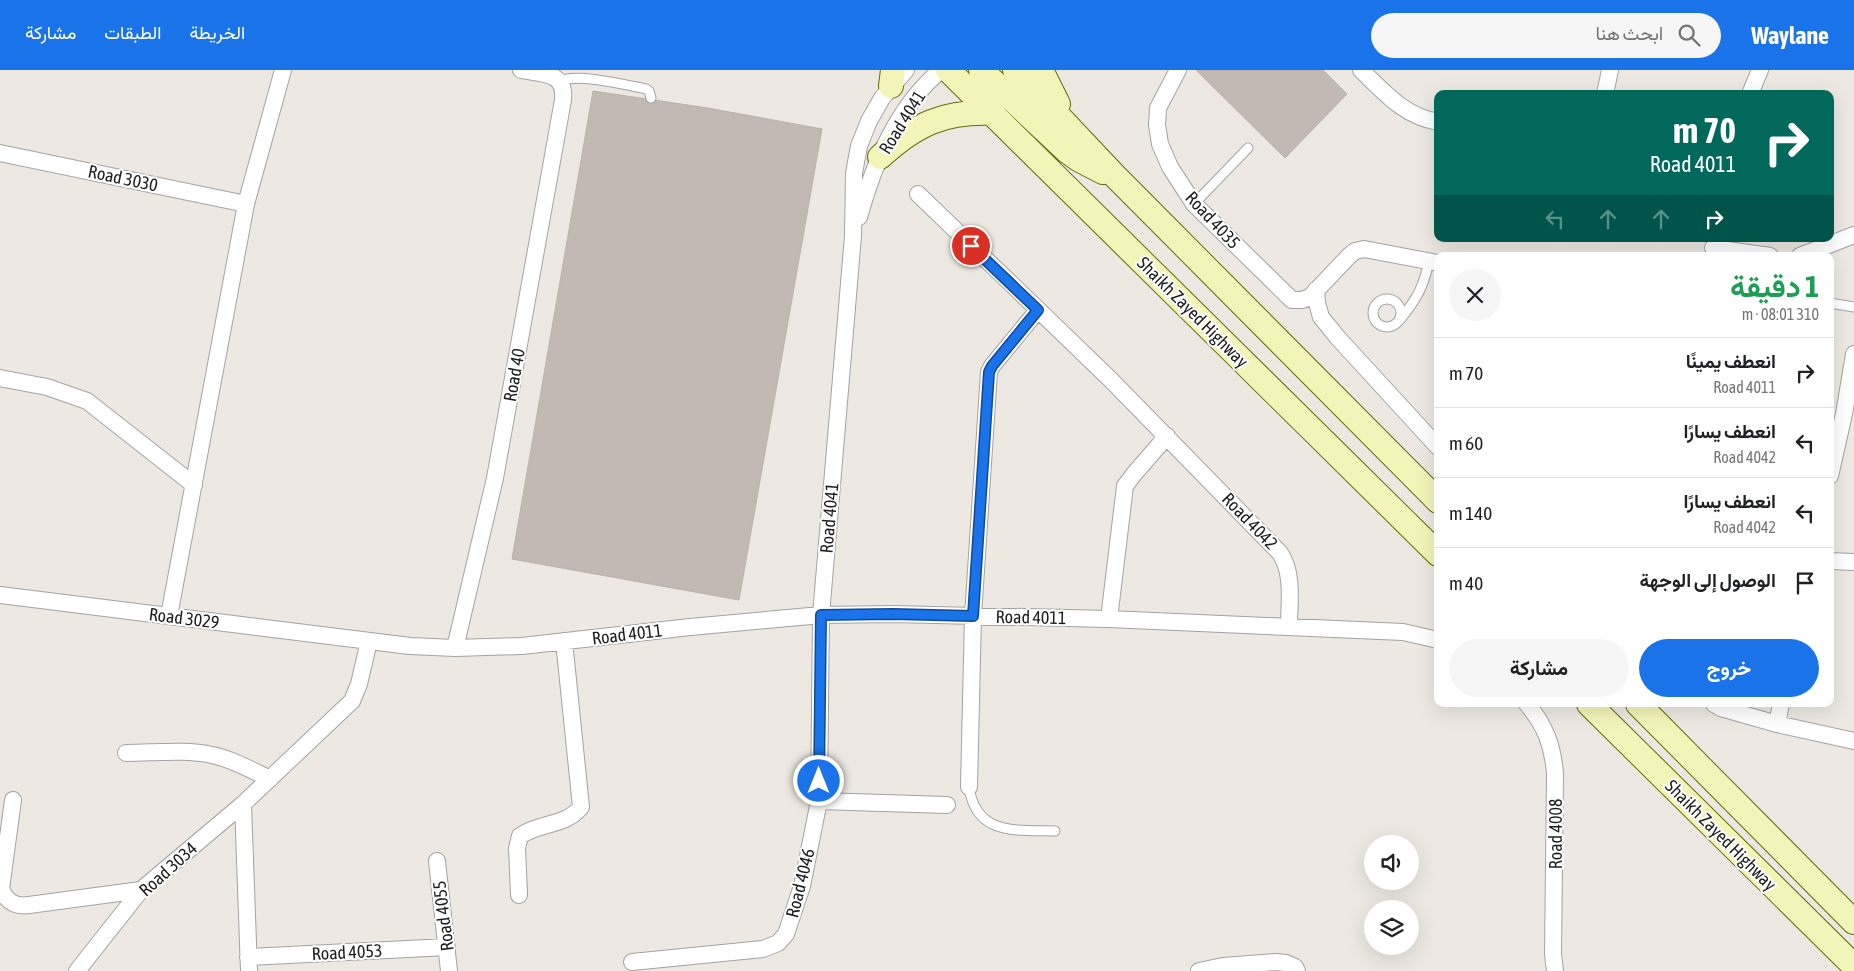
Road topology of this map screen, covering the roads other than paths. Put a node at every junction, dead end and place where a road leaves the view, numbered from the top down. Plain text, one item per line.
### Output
1 (283, 70) edge
2 (522, 70) edge
3 (941, 70) edge
4 (948, 70) edge
5 (981, 70) edge
6 (1015, 70) edge
7 (1041, 70) edge
8 (1178, 70) edge
9 (1361, 70) edge
10 (1610, 70) edge
11 (1760, 70) edge
12 (897, 75) edge
13 (561, 81) junction
14 (1606, 90) edge
15 (1752, 90) edge
16 (651, 98) dead end
17 (993, 113) junction
18 (1434, 121) edge
19 (1072, 130) junction
20 (1248, 148) dead end
21 (0, 153) edge
22 (880, 157) junction
23 (1114, 175) junction
24 (918, 194) dead end
25 (246, 204) junction
26 (1194, 204) junction
27 (1854, 235) edge
28 (853, 236) junction
29 (1713, 248) edge
30 (1742, 252) edge
31 (1813, 252) edge
32 (1433, 262) edge
33 (1316, 290) junction
34 (1834, 304) edge
35 (1854, 307) edge
36 (1038, 310) junction
37 (1399, 320) dead end
38 (1854, 354) edge
39 (1852, 377) edge
40 (0, 378) edge
41 (1837, 412) edge
42 (1167, 436) junction
43 (1834, 439) edge
44 (1434, 444) edge
45 (194, 485) junction
46 (1434, 497) edge
47 (1434, 550) edge
48 (1834, 561) edge
49 (1854, 562) edge
50 (0, 595) edge
51 (821, 615) junction
52 (169, 616) junction
53 (973, 616) junction
54 (1109, 619) junction
55 (1289, 626) junction
56 (1434, 639) edge
57 (369, 641) junction
58 (564, 641) junction
59 (455, 648) junction
60 (1529, 707) edge
61 (1592, 707) edge
62 (1641, 707) edge
63 (1719, 707) edge
64 (1780, 707) edge
65 (1777, 724) junction
66 (1854, 741) edge
67 (126, 752) dead end
68 (270, 779) junction
69 (969, 787) joint
70 (13, 800) dead end
71 (819, 801) junction
72 (243, 804) junction
73 (947, 804) dead end
74 (1055, 831) dead end
75 (437, 861) dead end
76 (141, 890) junction
77 (519, 895) dead end
78 (1854, 922) edge
79 (447, 947) junction
80 (632, 962) dead end
81 (249, 964) edge
82 (1854, 966) edge
83 (77, 971) edge
84 (449, 971) edge
85 (1199, 971) edge
86 (1298, 971) edge
87 (1554, 971) edge

1 - 25 street
2 - 13 street
3 - 22 street, Road 4041
4 - 17 main road, Shaikh Zayed Highway
5 - 23 main road
6 - 19 main road
7 - 19 main road
8 - 26 street, Road 4035
9 - 18 street
10 - 14 street
11 - 15 street
12 - 28 street, Road 4041
13 - 16 lane
13 - 59 street, Road 40
17 - 22 main road
17 - 47 main road, Shaikh Zayed Highway
19 - 23 main road
20 - 26 lane
21 - 25 street, Road 3030
22 - 28 street, Road 4041
23 - 46 main road
24 - 36 street, Road 4042
25 - 45 street
26 - 33 street, Road 4035
27 - 31 street
28 - 51 street, Road 4041
29 - 30 street
32 - 33 street
32 - 37 lane
33 - 44 street
34 - 35 lane
36 - 42 street, Road 4042
36 - 53 street
38 - 39 street
39 - 41 street
40 - 45 street
41 - 43 street
42 - 54 street
42 - 55 street, Road 4042
45 - 52 street
48 - 49 street
50 - 52 street, Road 3029
51 - 53 street, Road 4011
51 - 58 street, Road 4011
51 - 71 street, Road 4041
52 - 57 street, Road 3029
53 - 54 street, Road 4011
53 - 69 street
54 - 55 street, Road 4011
55 - 56 street, Road 4011
57 - 59 street, Road 4011
57 - 68 street, Road 3034
58 - 59 street, Road 4011
58 - 77 street
60 - 87 street, Road 4008
61 - 82 main road, Shaikh Zayed Highway
62 - 78 main road, Shaikh Zayed Highway
63 - 65 street
64 - 65 street
65 - 66 street
67 - 68 street
68 - 72 street, Road 3034
69 - 74 lane
70 - 76 street
71 - 73 street
71 - 80 street, Road 4046
72 - 76 street, Road 3034
72 - 81 street, Road 4053
75 - 79 street, Road 4055
76 - 83 street, Road 3034
79 - 81 street, Road 4053
79 - 84 street, Road 4055
85 - 86 street

